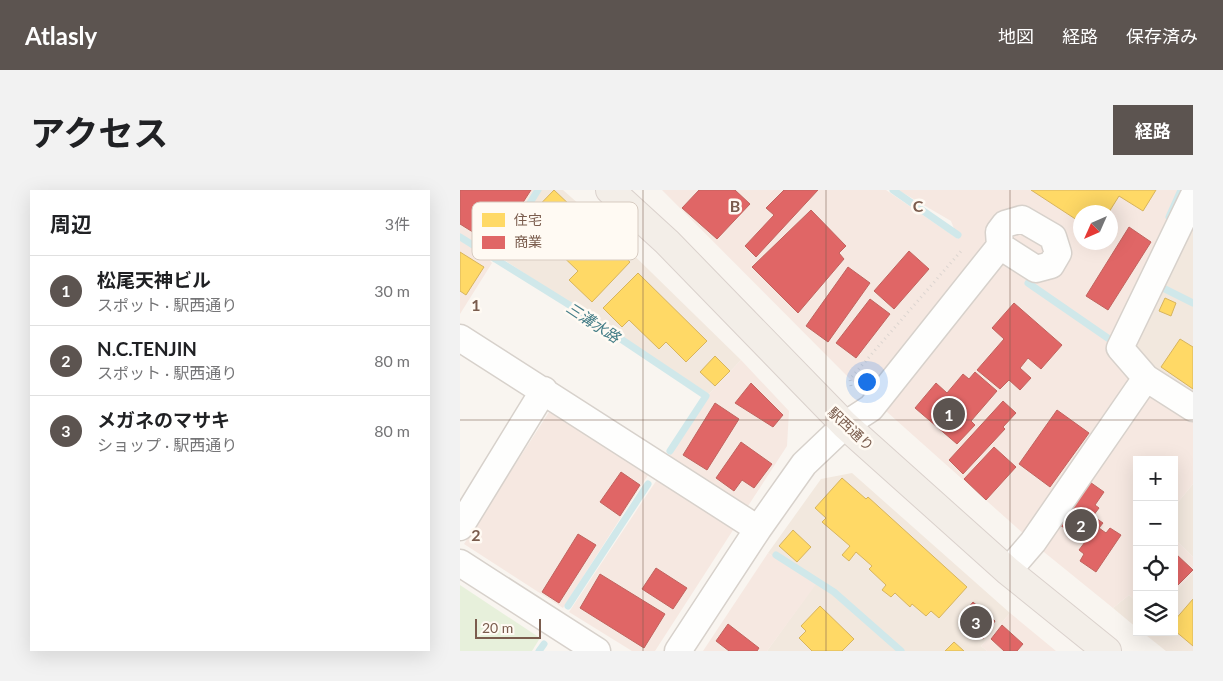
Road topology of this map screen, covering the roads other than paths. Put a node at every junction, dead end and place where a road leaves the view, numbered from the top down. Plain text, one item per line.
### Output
1 (610, 190) edge
2 (1193, 197) edge
3 (623, 202) edge
4 (638, 216) edge
5 (1000, 246) dead end
6 (460, 338) edge
7 (1146, 378) junction
8 (544, 390) junction
9 (1193, 408) edge
10 (845, 424) junction
11 (460, 527) edge
12 (758, 528) junction
13 (460, 563) edge
14 (1008, 571) junction
15 (597, 651) edge
16 (678, 651) edge
17 (1107, 651) edge

1 - 3 main road, 駅西通り
2 - 7 street
4 - 10 main road, 駅西通り
5 - 10 street
6 - 8 street
7 - 9 street
7 - 14 street
8 - 11 street
8 - 12 street
10 - 12 street
10 - 14 main road, 駅西通り
12 - 16 street
13 - 15 street
14 - 17 main road, 駅西通り

